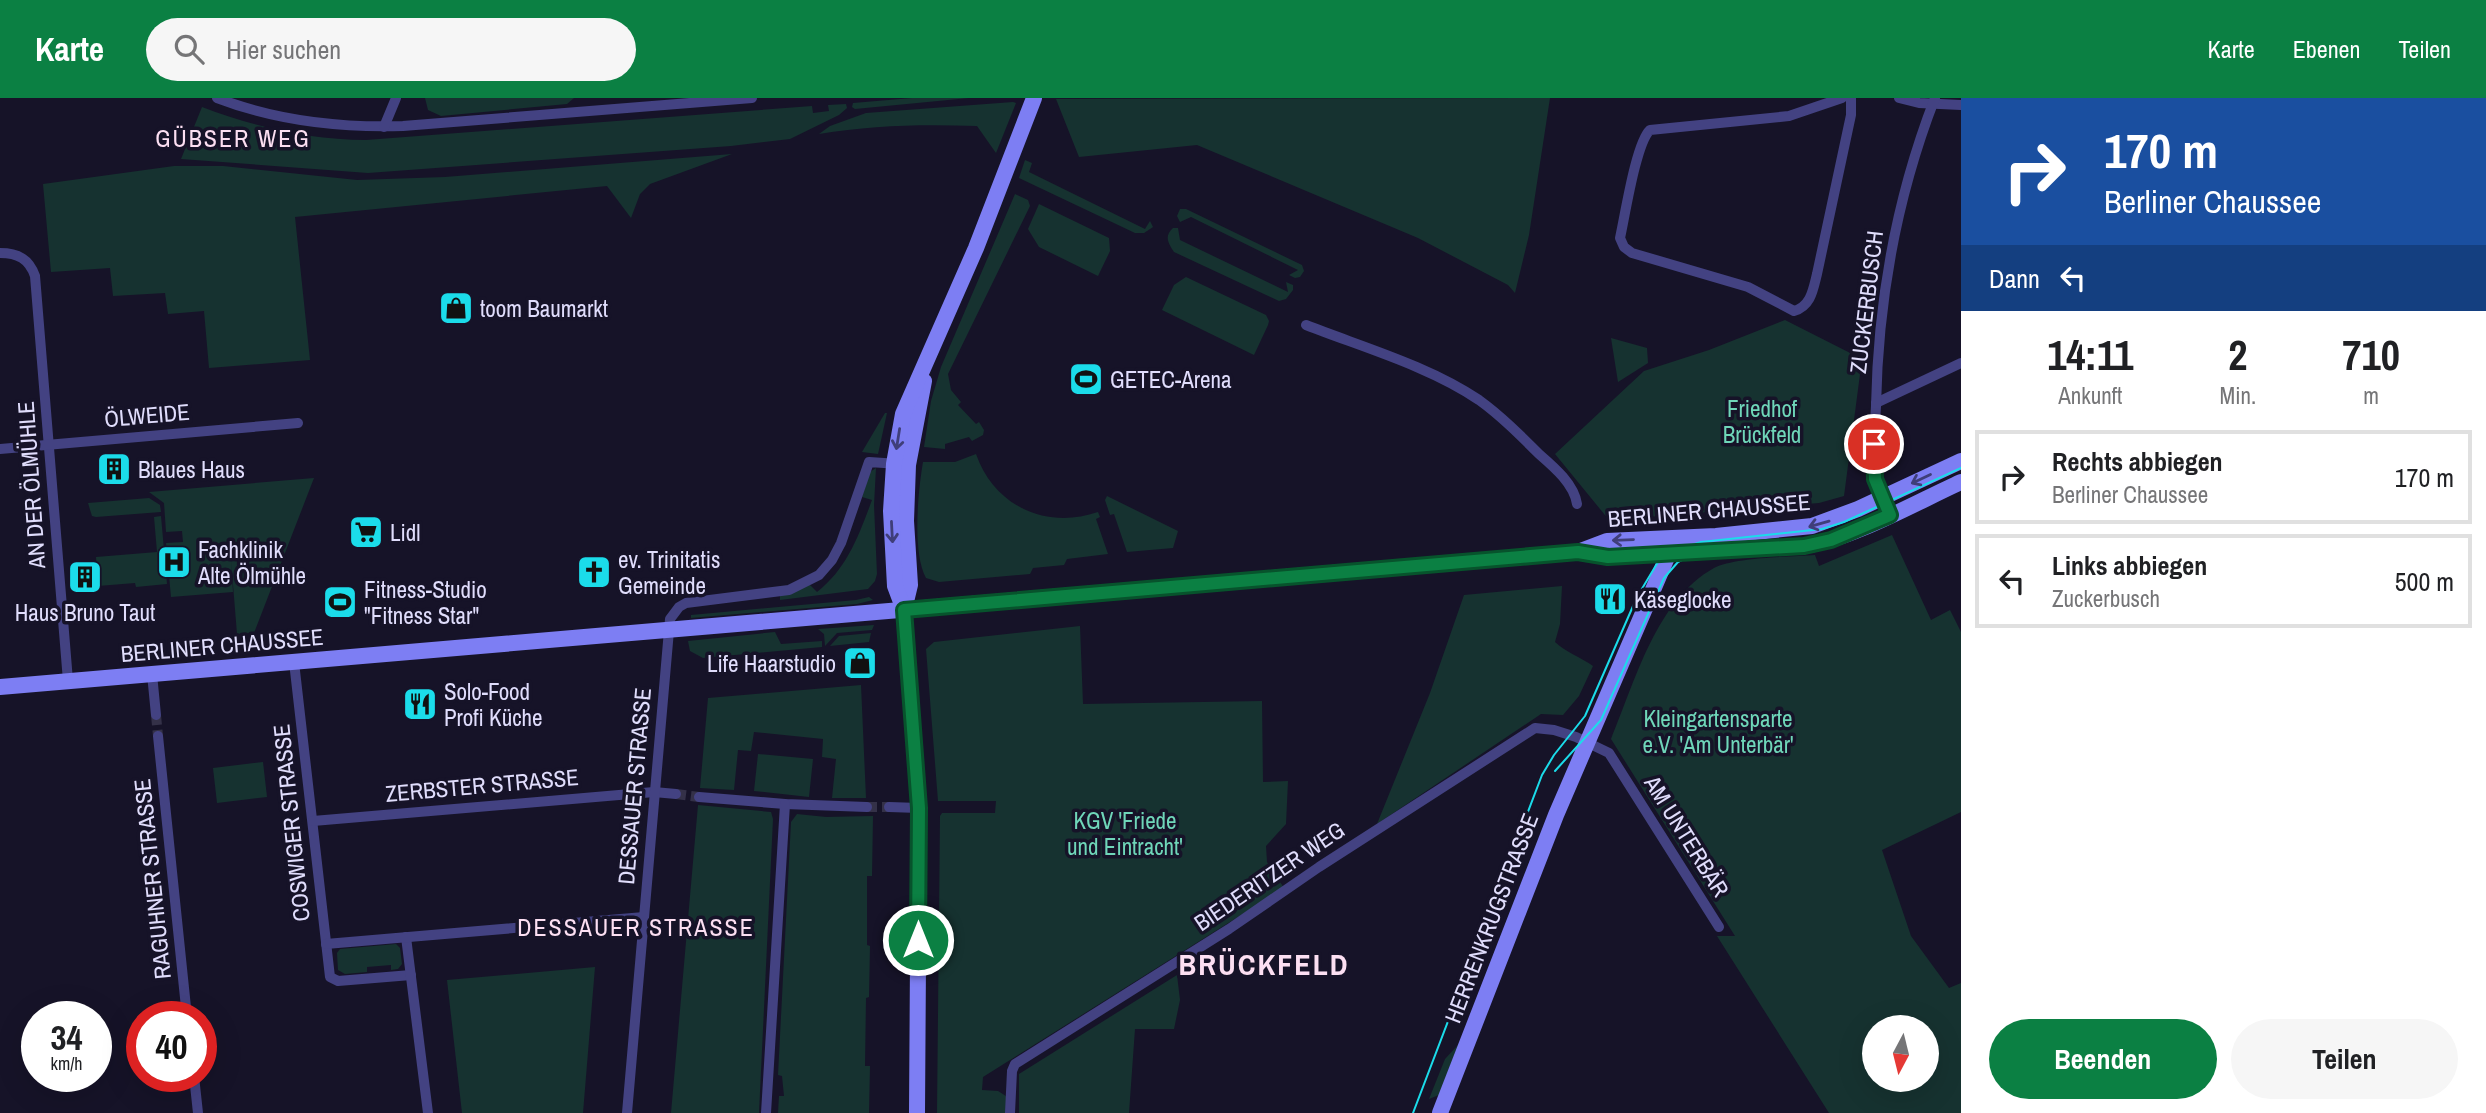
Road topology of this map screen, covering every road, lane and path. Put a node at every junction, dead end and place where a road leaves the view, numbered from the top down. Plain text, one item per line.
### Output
1 (217, 98) edge
2 (396, 98) edge
3 (752, 98) edge
4 (1034, 98) edge
5 (1842, 98) edge
6 (1851, 98) edge
7 (1899, 98) edge
8 (1934, 101) edge
9 (1961, 105) edge
10 (384, 127) junction
11 (4, 253) edge
12 (1306, 325) dead end
13 (1961, 363) edge
14 (1876, 402) junction
15 (298, 423) dead end
16 (49, 444) junction
17 (0, 449) edge
18 (1961, 461) edge
19 (901, 465) junction
20 (1961, 482) edge
21 (1882, 497) junction
22 (1577, 505) dead end
23 (1890, 515) junction
24 (1671, 538) junction
25 (1578, 552) junction
26 (1668, 555) junction
27 (904, 610) junction
28 (668, 630) junction
29 (294, 662) junction
30 (152, 674) junction
31 (68, 681) junction
32 (0, 687) edge
33 (156, 715) tunnel mouth
34 (158, 736) tunnel mouth
35 (1587, 742) junction
36 (654, 792) junction
37 (676, 794) tunnel mouth
38 (699, 797) tunnel mouth
39 (785, 804) junction
40 (867, 807) tunnel mouth
41 (889, 807) tunnel mouth
42 (919, 808) junction
43 (313, 821) junction
44 (644, 917) junction
45 (1719, 928) dead end
46 (407, 937) junction
47 (326, 944) junction
48 (411, 975) junction
49 (185, 1001) edge
50 (196, 1092) edge
51 (198, 1113) edge
52 (428, 1113) edge
53 (627, 1113) edge
54 (766, 1113) edge
55 (917, 1113) edge
56 (1010, 1113) edge
57 (1440, 1113) edge

1 - 10 street
2 - 10 street
3 - 10 street
4 - 19 main road
5 - 6 street
7 - 8 street
8 - 9 street
8 - 14 street, ZUCKERBUSCH
11 - 16 street, AN DER ÖLMÜHLE
12 - 22 street
13 - 14 street
14 - 21 street, ZUCKERBUSCH
15 - 16 street, ÖLWEIDE
16 - 17 street, ÖLWEIDE
16 - 31 street, AN DER ÖLMÜHLE
18 -> 21 main road, BERLINER CHAUSSEE
19 - 27 main road
19 - 28 street
20 - 23 main road, BERLINER CHAUSSEE
21 - 23 street, ZUCKERBUSCH
21 -> 24 main road, BERLINER CHAUSSEE
23 - 26 main road, BERLINER CHAUSSEE
24 -> 25 main road, BERLINER CHAUSSEE
24 - 26 main road, HERRENKRUGSTRASSE
25 - 26 main road, BERLINER CHAUSSEE
25 - 27 main road, BERLINER CHAUSSEE
26 - 35 main road, HERRENKRUGSTRASSE
27 - 28 main road, BERLINER CHAUSSEE
27 - 42 main road
28 - 29 main road, BERLINER CHAUSSEE
28 - 36 street, DESSAUER STRASSE
29 - 30 main road, BERLINER CHAUSSEE
29 - 43 street, COSWIGER STRASSE
30 - 31 main road, BERLINER CHAUSSEE
30 - 33 street
31 - 32 main road, BERLINER CHAUSSEE
34 - 49 street, RAGUHNER STRASSE
35 - 45 street, AM UNTERBÄR
35 - 56 street, BIEDERITZER WEG
35 - 57 main road, HERRENKRUGSTRASSE
36 - 37 street, ZERBSTER STRASSE
36 - 43 street, ZERBSTER STRASSE
36 - 44 street, DESSAUER STRASSE
38 - 39 street
39 - 40 street
39 - 54 street
41 - 42 street
42 - 55 main road
43 - 47 street, COSWIGER STRASSE
44 - 46 street
44 - 53 street, DESSAUER STRASSE
46 - 47 street
46 - 48 street
47 - 48 street, COSWIGER STRASSE
48 - 52 street
50 - 51 street

